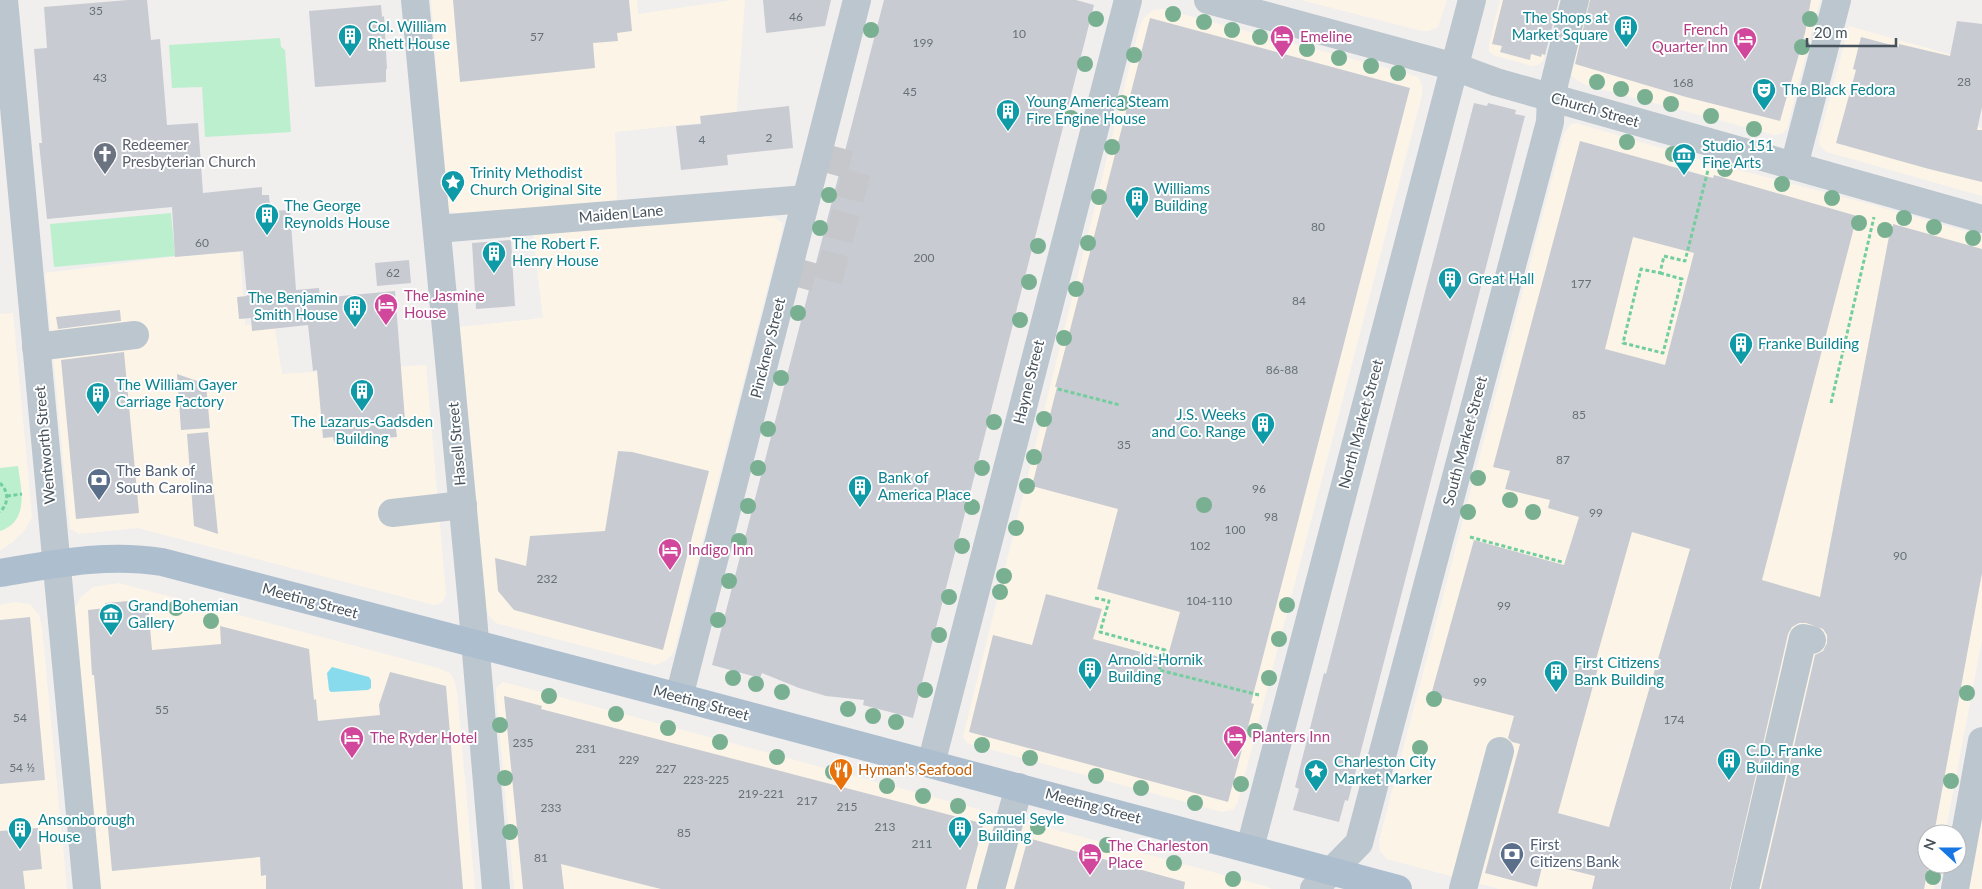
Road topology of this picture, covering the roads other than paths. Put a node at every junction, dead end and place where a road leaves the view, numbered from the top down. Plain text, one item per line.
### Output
1 (4, 0) edge
2 (415, 0) edge
3 (858, 0) edge
4 (1128, 0) edge
5 (1208, 0) edge
6 (1472, 0) edge
7 (1575, 0) edge
8 (1837, 0) edge
9 (1455, 66) junction
10 (1551, 97) junction
11 (1794, 166) junction
12 (806, 199) junction
13 (1982, 219) edge
14 (437, 229) junction
15 (135, 335) dead end
16 (36, 348) junction
17 (462, 505) junction
18 (392, 513) dead end
19 (56, 563) junction
20 (0, 573) edge
21 (1812, 640) dead end
22 (475, 644) junction
23 (679, 696) junction
24 (1982, 741) edge
25 (1500, 751) dead end
26 (931, 764) junction
27 (1020, 787) junction
28 (1250, 848) junction
29 (1323, 880) edge
30 (86, 889) edge
31 (496, 889) edge
32 (991, 889) edge
33 (1398, 889) edge
34 (1463, 889) edge
35 (1745, 889) edge
36 (1955, 889) edge

1 - 16 street, Wentworth Street
2 - 14 street, Hasell Street
3 - 12 street, Pinckney Street
4 - 26 street, Hayne Street
5 - 9 street, Church Street
6 - 9 street, North Market Street
7 - 10 street, South Market Street
8 - 11 street
9 - 10 street, Church Street
9 - 28 street, North Market Street
10 - 11 street, Church Street
10 - 29 street, South Market Street
11 - 13 street, Church Street
12 - 14 street, Maiden Lane
12 - 23 street, Pinckney Street
14 - 17 street, Hasell Street
15 - 16 street
16 - 19 street, Wentworth Street
17 - 18 street
17 - 22 street, Hasell Street
19 - 20 main road, Meeting Street
19 - 22 main road, Meeting Street
19 - 30 street, Wentworth Street
21 - 35 street
22 - 23 main road, Meeting Street
22 - 31 street, Hasell Street
23 - 26 main road, Meeting Street
24 - 36 street
25 - 34 street
26 - 27 main road, Meeting Street
27 - 28 main road, Meeting Street
27 - 32 street
28 - 29 main road, Meeting Street
29 - 33 main road, Meeting Street

